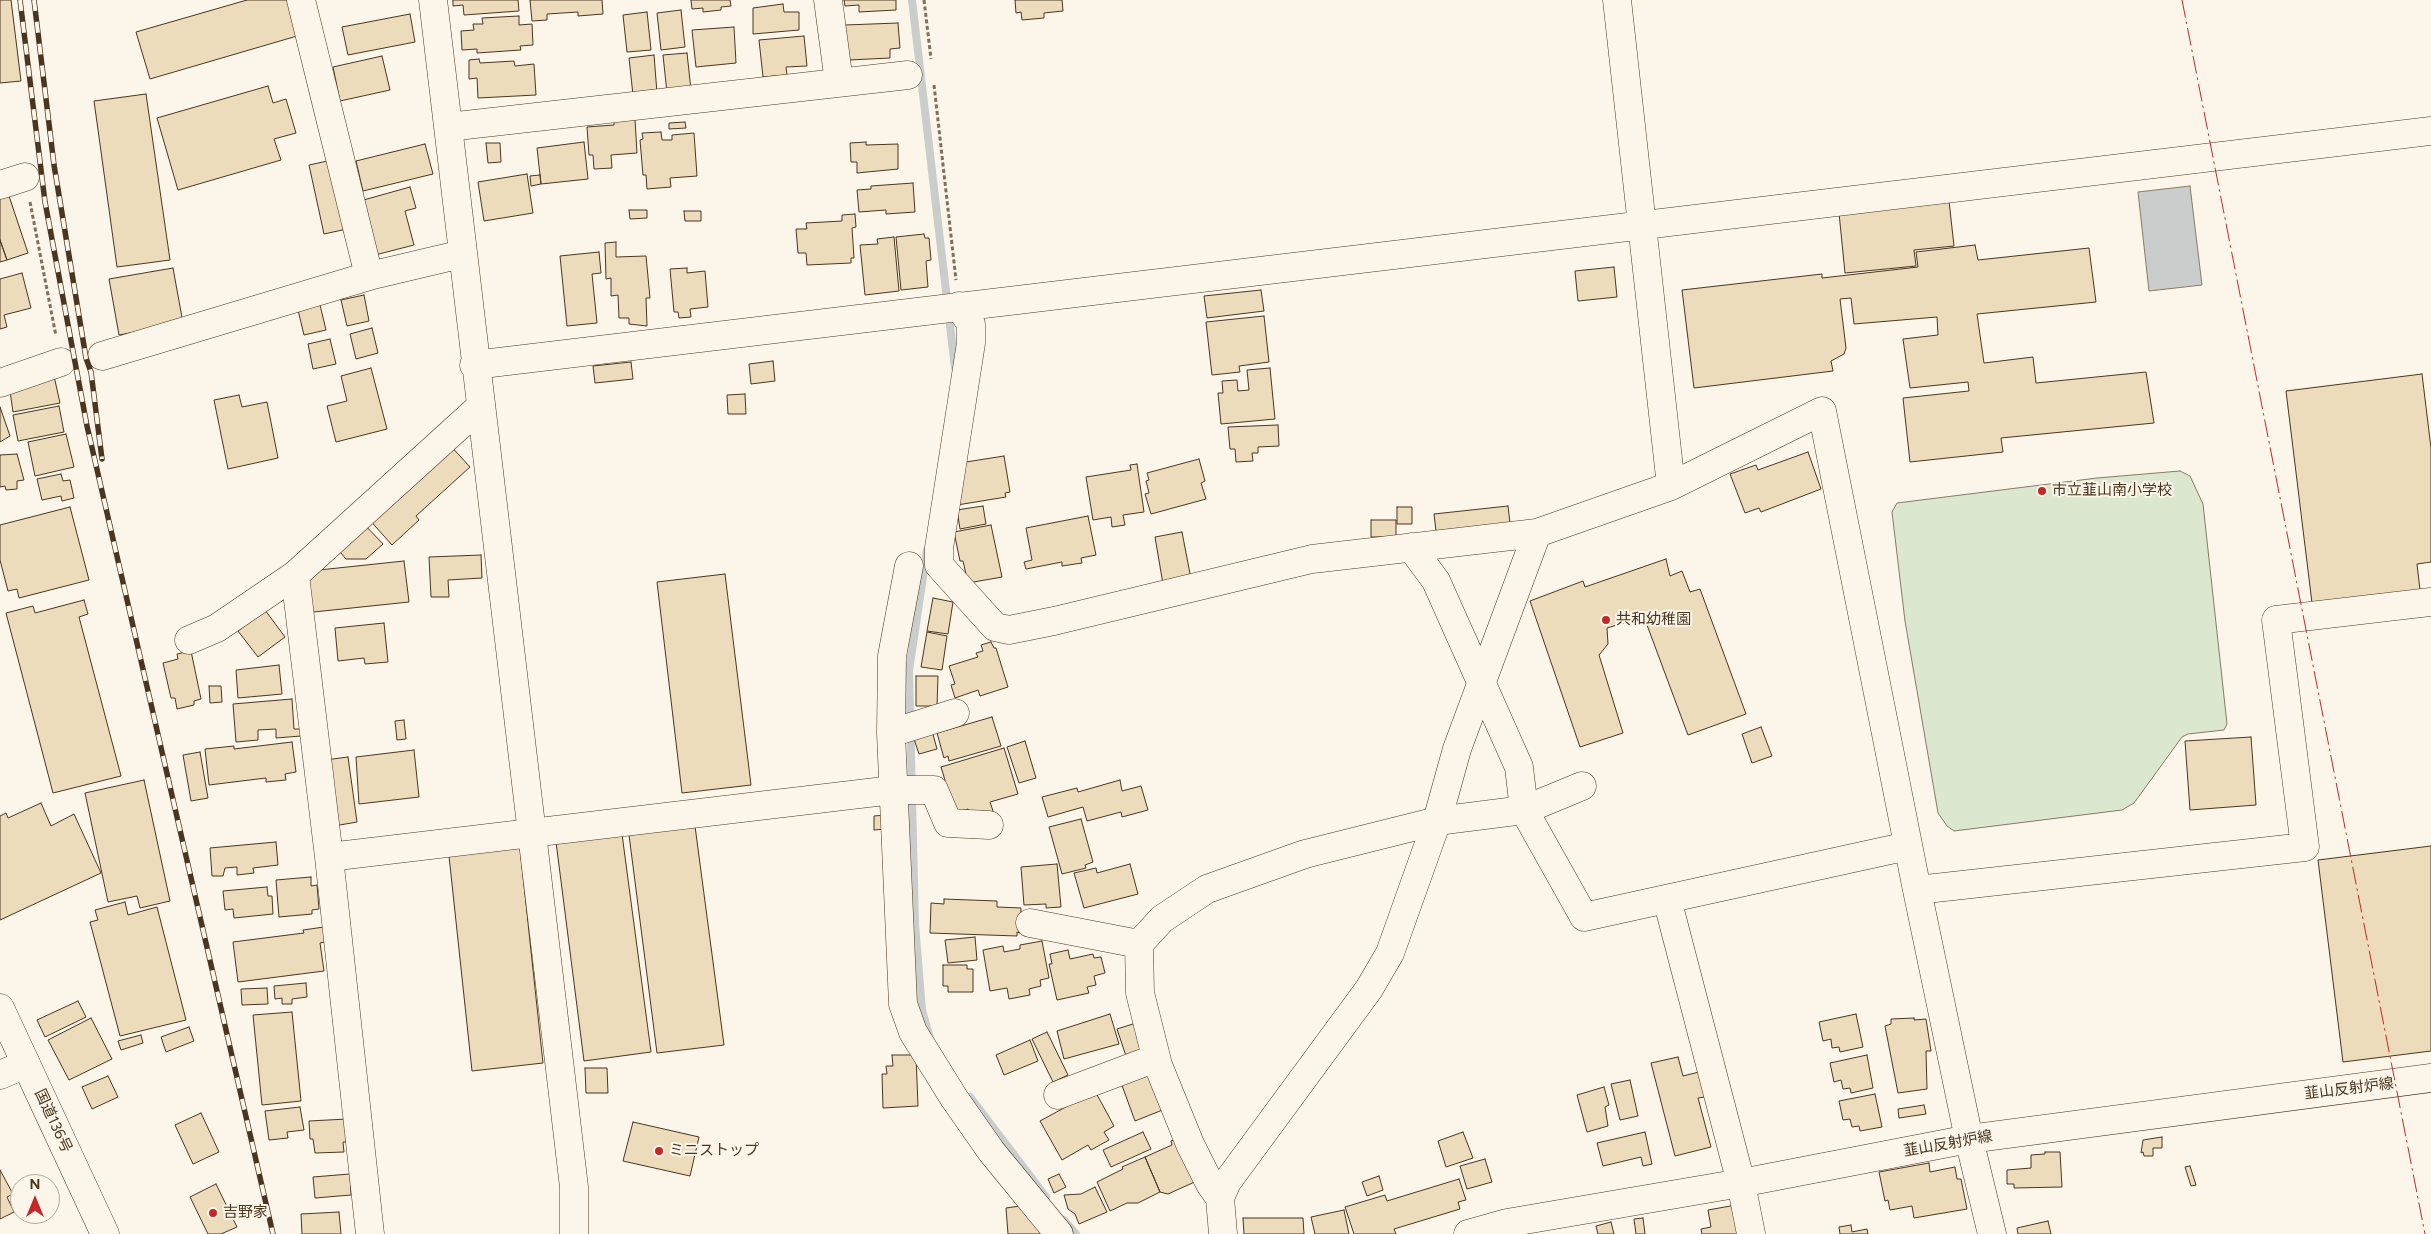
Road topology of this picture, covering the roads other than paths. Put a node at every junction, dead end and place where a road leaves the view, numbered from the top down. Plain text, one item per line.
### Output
1 (300, 0) edge
2 (433, 0) edge
3 (828, 0) edge
4 (1617, 0) edge
5 (924, 73) road end
6 (839, 82) junction
7 (448, 127) junction
8 (2431, 131) edge
9 (1643, 226) junction
10 (462, 254) junction
11 (369, 276) junction
12 (952, 307) junction
13 (102, 356) dead end
14 (61, 362) road end
15 (474, 365) junction
16 (0, 383) edge
17 (480, 407) junction
18 (1671, 486) junction
19 (1537, 533) junction
20 (1411, 546) junction
21 (909, 566) dead end
22 (294, 575) junction
23 (2431, 602) edge
24 (189, 640) dead end
25 (1482, 681) junction
26 (954, 713) dead end
27 (902, 730) junction
28 (1582, 786) dead end
29 (904, 790) junction
30 (1524, 810) junction
31 (1437, 821) junction
32 (989, 825) dead end
33 (533, 834) junction
34 (1908, 846) junction
35 (329, 858) junction
36 (1916, 890) junction
37 (1667, 899) junction
38 (1030, 922) dead end
39 (1139, 944) junction
40 (0, 1008) edge
41 (1156, 1058) junction
42 (26, 1064) junction
43 (0, 1075) edge
44 (2431, 1078) edge
45 (1058, 1095) dead end
46 (1969, 1139) junction
47 (1741, 1183) junction
48 (1220, 1198) junction
49 (105, 1234) edge
50 (370, 1234) edge
51 (574, 1234) edge
52 (1059, 1234) edge
53 (1223, 1234) edge
54 (1468, 1234) edge
55 (1751, 1234) edge
56 (1992, 1234) edge

1 - 11 main road
2 - 7 main road
3 - 6 main road
4 - 9 main road
5 - 6 main road
6 - 7 main road
7 - 10 main road
8 - 9 main road
9 - 12 main road
9 - 18 main road
10 - 11 main road
10 - 15 main road
11 - 13 main road
12 - 15 main road
12 - 20 main road
14 - 16 main road
15 - 17 main road
17 - 22 main road
17 - 33 main road
18 - 19 main road
18 - 34 main road
19 - 20 main road
19 - 25 main road
20 - 25 main road
21 - 27 main road
22 - 24 main road
22 - 35 main road
23 - 36 main road
25 - 30 main road
25 - 31 main road
26 - 27 main road
27 - 29 main road
28 - 30 main road
29 - 32 main road
29 - 33 main road
29 - 52 main road
30 - 31 main road
30 - 37 main road
31 - 39 main road
31 - 48 main road
33 - 35 main road
33 - 51 main road
34 - 36 main road
34 - 37 main road
35 - 50 main road
36 - 46 main road
37 - 47 main road
38 - 39 main road
39 - 41 main road
40 - 42 main road, 国道136号
41 - 45 main road
41 - 48 main road
42 - 43 main road
42 - 49 main road, 国道136号
44 - 46 main road, 韮山反射炉線
46 - 47 main road, 韮山反射炉線
46 - 56 main road
47 - 54 main road, 韮山反射炉線
47 - 55 main road
48 - 53 main road

